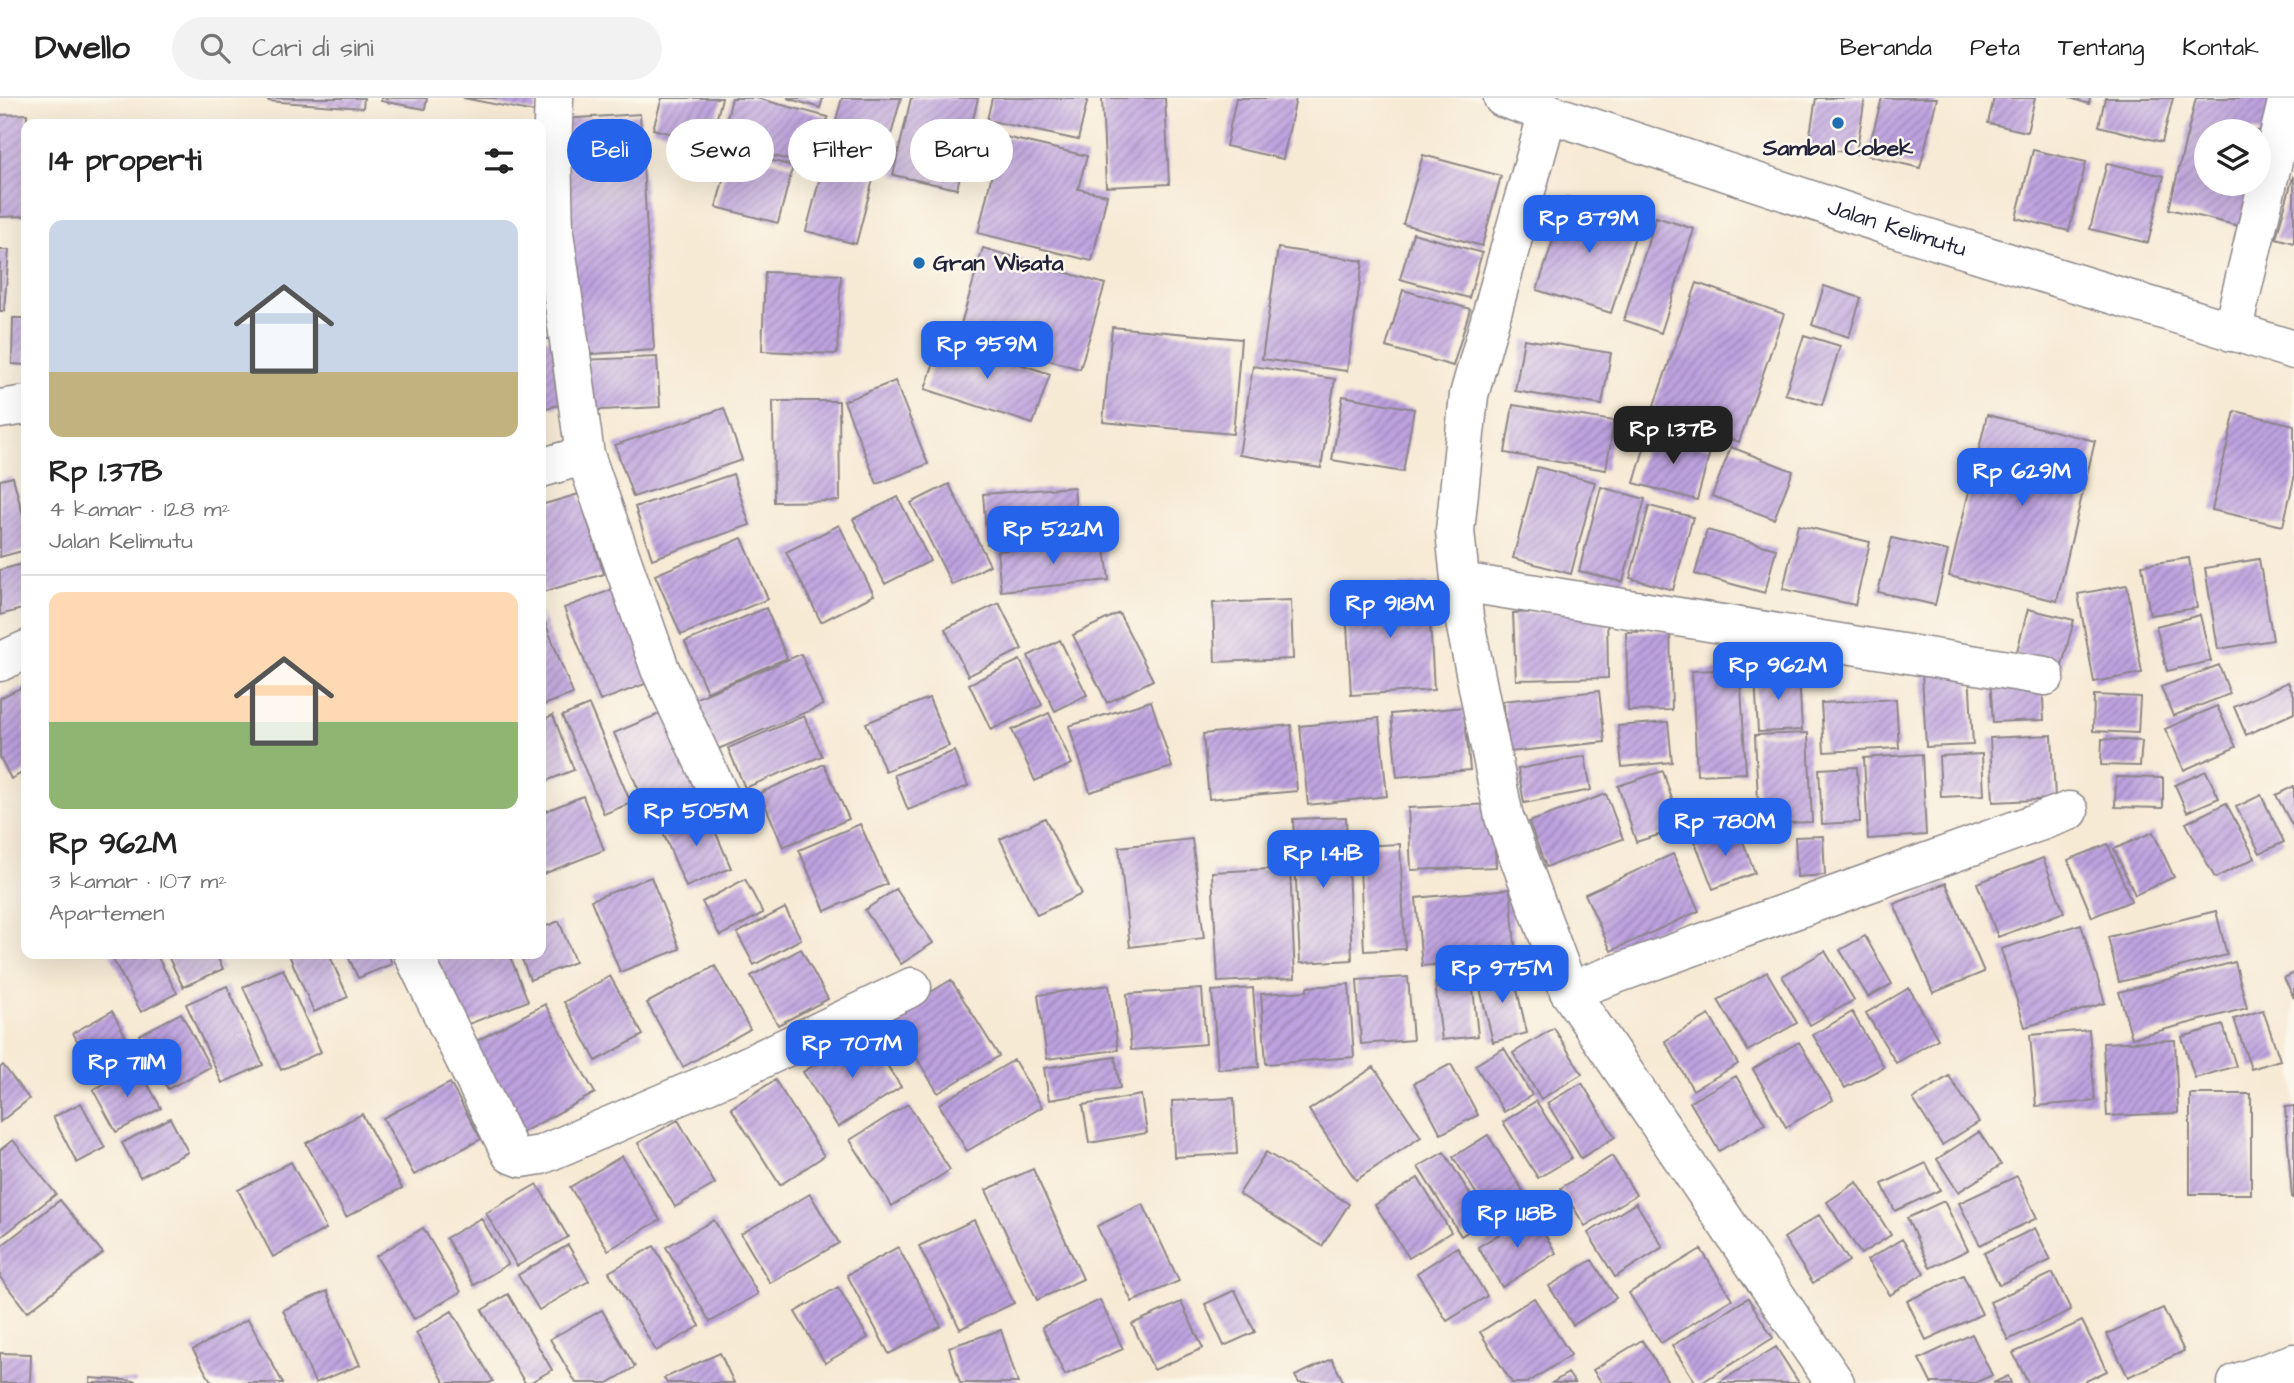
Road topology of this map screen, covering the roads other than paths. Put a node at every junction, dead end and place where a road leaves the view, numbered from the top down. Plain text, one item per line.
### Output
1 (554, 98) edge
2 (1503, 98) edge
3 (2288, 98) edge
4 (1548, 113) junction
5 (2232, 332) junction
6 (2294, 350) edge
7 (21, 406) edge
8 (0, 409) edge
9 (585, 455) junction
10 (546, 467) edge
11 (1461, 582) junction
12 (21, 652) edge
13 (0, 662) edge
14 (2045, 676) dead end
15 (720, 797) dead end
16 (2069, 811) dead end
17 (415, 959) edge
18 (912, 987) dead end
19 (1569, 991) junction
20 (2294, 1363) edge
21 (1835, 1383) edge
22 (2237, 1383) edge

1 - 9 street
2 - 4 street, Jalan Kelimutu
3 - 5 street
4 - 5 street, Jalan Kelimutu
4 - 11 street
5 - 6 street, Jalan Kelimutu
7 - 8 street
9 - 10 street
9 - 15 street
11 - 14 street
11 - 19 street
12 - 13 street
16 - 19 street
17 - 18 street
19 - 21 street
20 - 22 street

